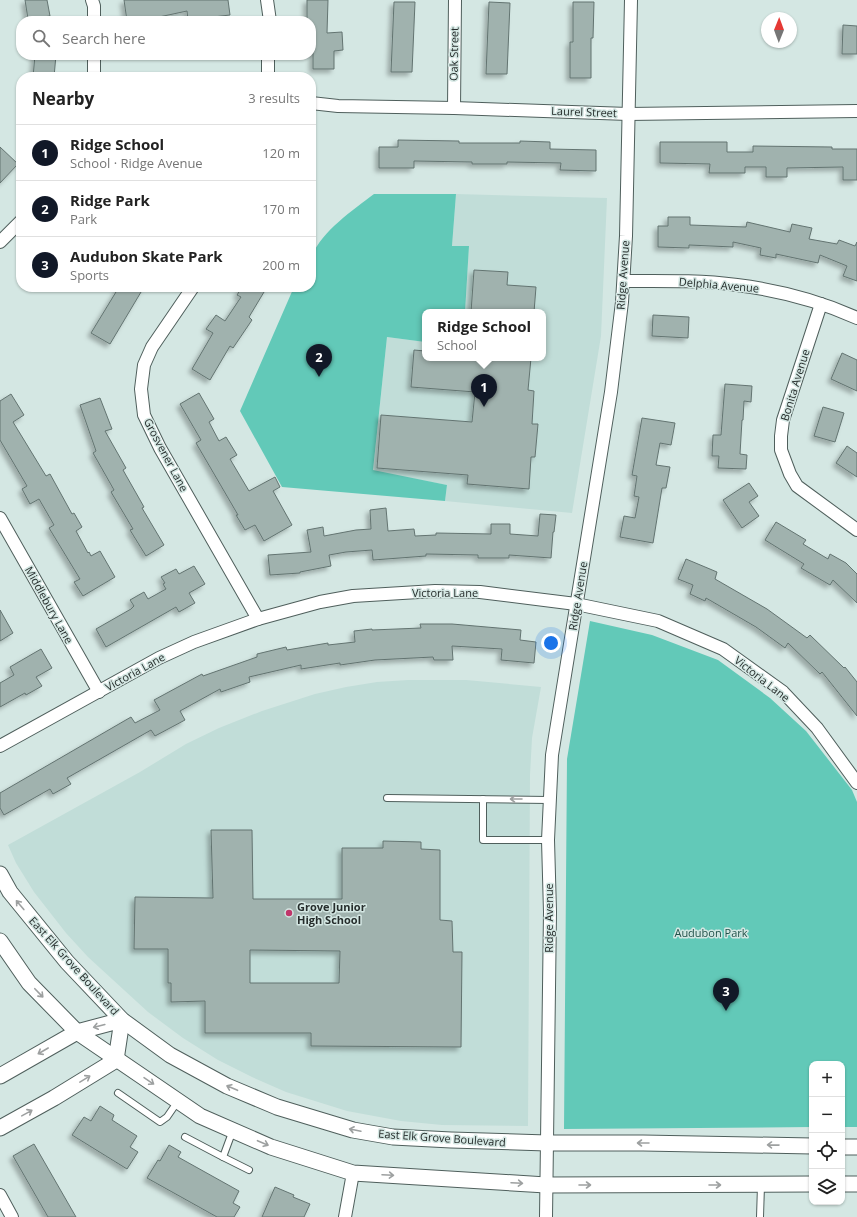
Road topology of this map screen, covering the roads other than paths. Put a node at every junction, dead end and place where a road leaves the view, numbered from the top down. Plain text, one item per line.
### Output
1 (92, 0) edge
2 (267, 0) edge
3 (455, 0) edge
4 (631, 0) edge
5 (94, 16) edge
6 (269, 16) edge
7 (94, 60) edge
8 (268, 60) edge
9 (95, 72) edge
10 (268, 72) edge
11 (316, 104) edge
12 (454, 108) junction
13 (857, 111) edge
14 (628, 114) junction
15 (16, 226) edge
16 (0, 242) edge
17 (624, 280) junction
18 (190, 292) edge
19 (821, 304) junction
20 (857, 318) edge
21 (0, 518) edge
22 (857, 530) edge
23 (576, 604) junction
24 (258, 619) junction
25 (98, 692) junction
26 (0, 746) edge
27 (857, 783) edge
28 (387, 798) dead end
29 (484, 799) junction
30 (549, 800) junction
31 (548, 840) junction
32 (0, 874) edge
33 (0, 941) edge
34 (122, 1020) junction
35 (76, 1032) junction
36 (116, 1060) junction
37 (0, 1076) edge
38 (118, 1093) dead end
39 (178, 1101) junction
40 (0, 1128) edge
41 (233, 1130) junction
42 (185, 1137) dead end
43 (547, 1143) junction
44 (809, 1146) edge
45 (845, 1146) edge
46 (857, 1147) edge
47 (223, 1157) junction
48 (249, 1170) dead end
49 (353, 1173) junction
50 (809, 1184) edge
51 (845, 1184) edge
52 (857, 1184) edge
53 (546, 1185) junction
54 (761, 1185) junction
55 (0, 1195) edge
56 (12, 1217) edge
57 (345, 1217) edge
58 (546, 1217) edge
59 (760, 1217) edge

1 - 5 street
2 - 6 street
3 - 12 street, Oak Street
4 - 14 street, Ridge Avenue
7 - 9 street
8 - 10 street
11 - 12 street, Laurel Street
12 - 14 street, Laurel Street
13 - 14 street, Laurel Street
14 - 17 street, Ridge Avenue
15 - 16 street
17 - 19 street, Delphia Avenue
17 - 23 street, Ridge Avenue
18 - 24 street, Grosvener Lane
19 - 20 street, Delphia Avenue
19 - 22 street, Bonita Avenue
21 - 25 street, Middlebury Lane
23 - 24 street, Victoria Lane
23 - 27 street, Victoria Lane
23 - 30 street, Ridge Avenue
24 - 25 street, Victoria Lane
25 - 26 street, Victoria Lane
28 - 29 lane
30 -> 29 lane
29 - 31 lane
30 - 31 street, Ridge Avenue
31 - 43 street, Ridge Avenue
34 -> 32 street, East Elk Grove Boulevard
33 -> 35 street
34 -> 35 street
34 - 36 street
43 -> 34 street, East Elk Grove Boulevard
35 - 36 street
35 -> 37 street
36 -> 39 street
40 -> 36 street
38 - 39 lane
39 - 41 street
41 - 47 lane
41 -> 49 street
42 - 47 lane
44 -> 43 street, East Elk Grove Boulevard
43 - 53 street, Ridge Avenue
45 - 46 street
47 - 48 lane
49 -> 53 street
49 - 57 street
50 - 54 street
51 - 52 street
53 -> 54 street
53 - 58 street, Ridge Avenue
54 - 59 lane
55 - 56 street

